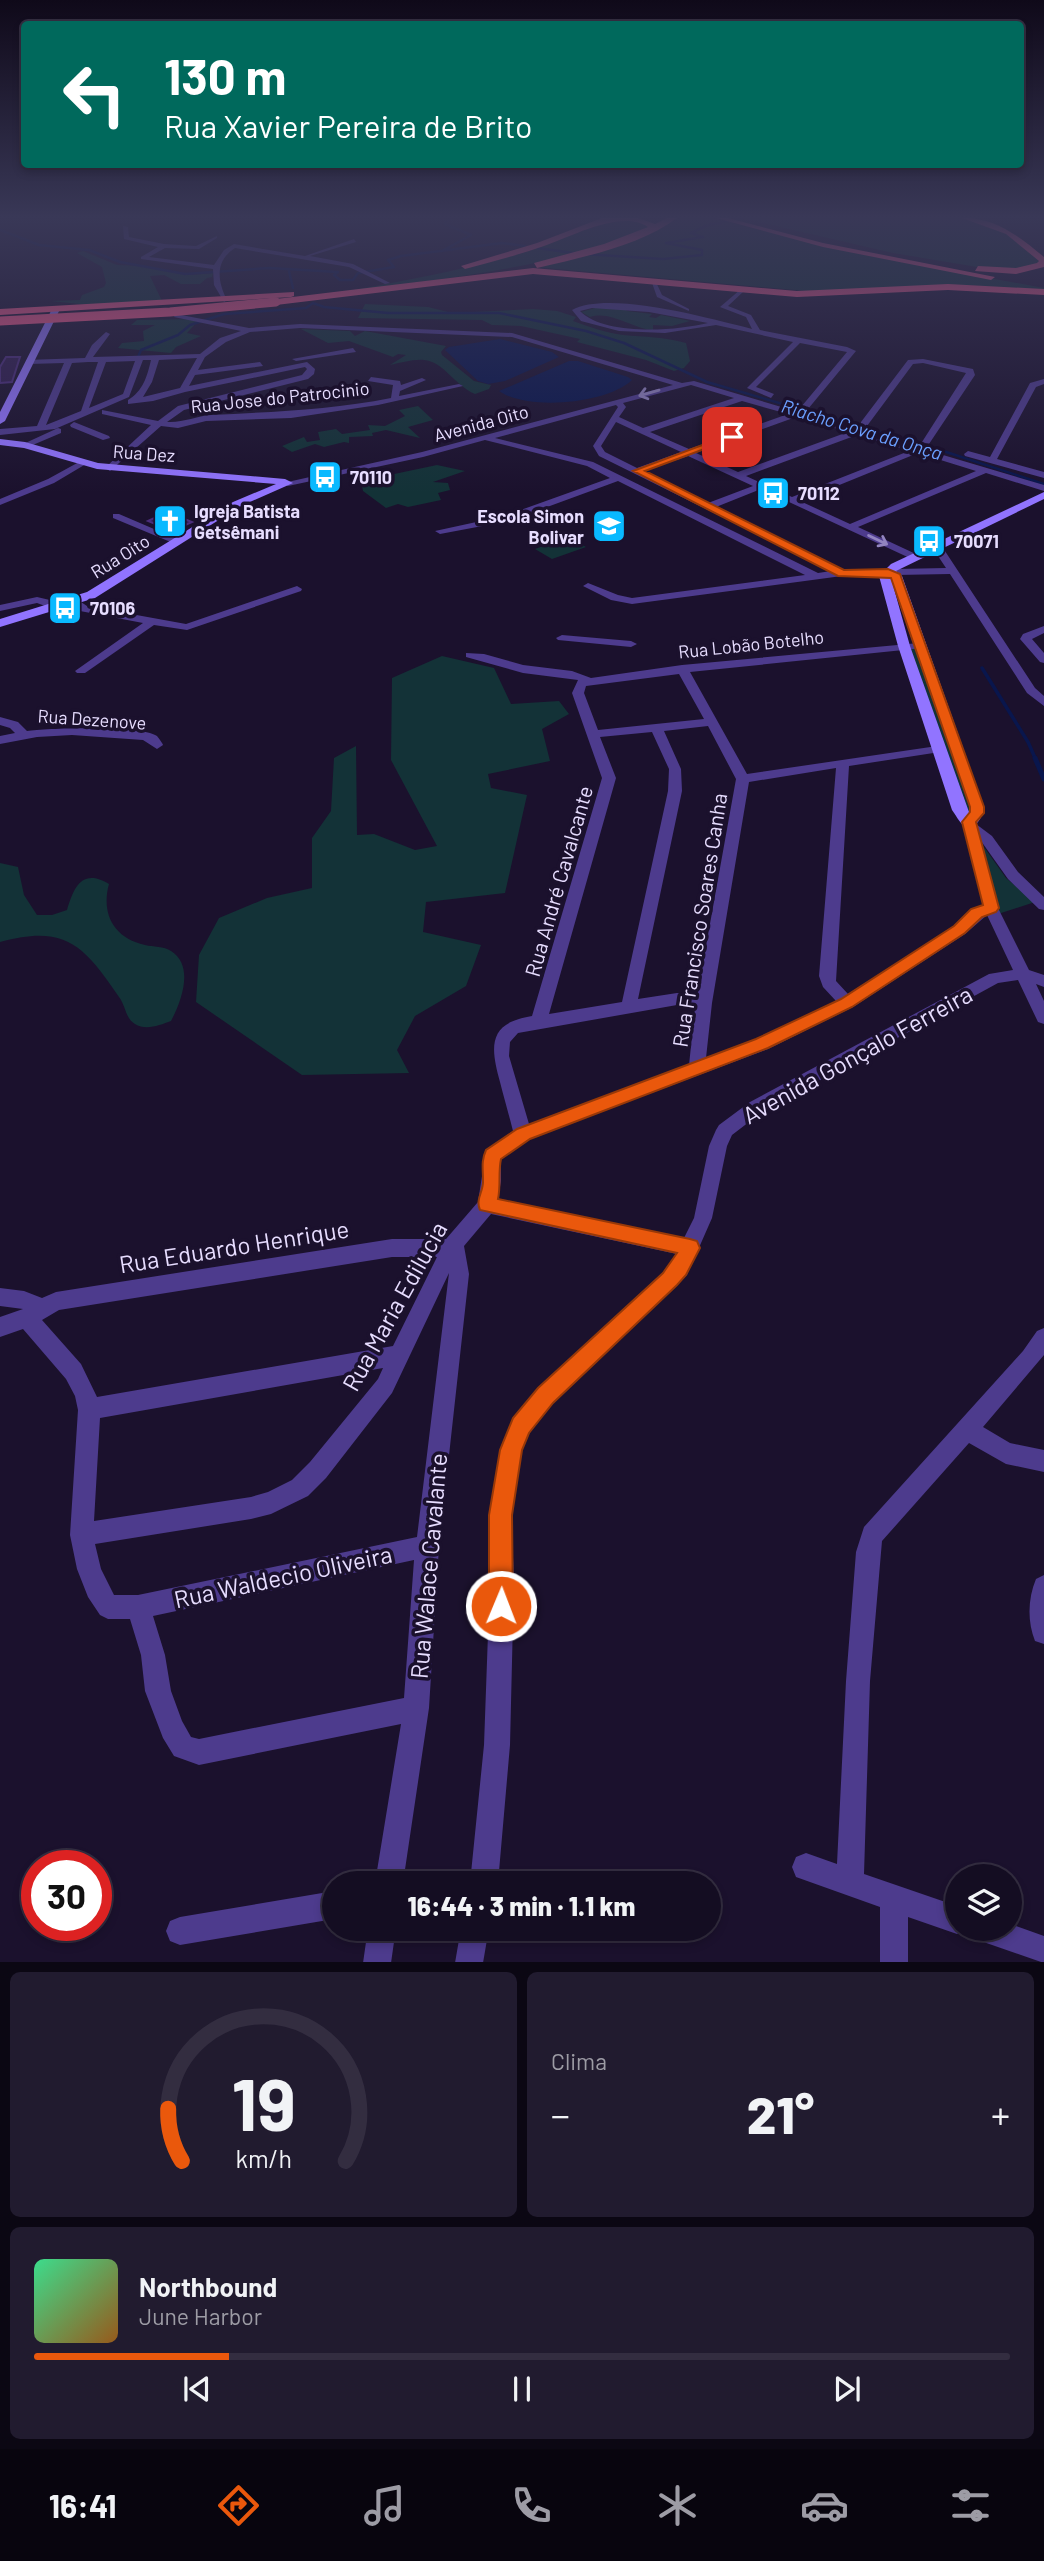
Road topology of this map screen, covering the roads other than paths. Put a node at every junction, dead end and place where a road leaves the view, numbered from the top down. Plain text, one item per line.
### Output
1 (56, 309) edge
2 (46, 310) edge
3 (191, 310) edge
4 (243, 310) edge
5 (576, 310) edge
6 (635, 310) edge
7 (684, 310) edge
8 (730, 310) edge
9 (0, 312) edge
10 (176, 316) junction
11 (0, 321) edge
12 (709, 321) junction
13 (50, 322) junction
14 (718, 322) junction
15 (249, 330) junction
16 (757, 331) junction
17 (107, 334) dead end
18 (798, 341) junction
19 (354, 351) dead end
20 (202, 356) junction
21 (156, 357) junction
22 (140, 358) junction
23 (88, 360) junction
24 (103, 360) junction
25 (69, 361) junction
26 (29, 362) junction
27 (909, 366) joint
28 (193, 373) junction
29 (971, 375) joint
30 (371, 379) dead end
31 (422, 380) dead end
32 (1044, 381) edge
33 (681, 385) junction
34 (459, 386) dead end
35 (183, 390) junction
36 (396, 394) junction
37 (743, 398) junction
38 (135, 400) junction
39 (618, 402) junction
40 (3, 407) edge
41 (805, 407) junction
42 (84, 410) dead end
43 (105, 412) junction
44 (797, 414) junction
45 (616, 419) junction
46 (0, 421) edge
47 (159, 423) junction
48 (74, 425) junction
49 (40, 428) junction
50 (861, 428) junction
51 (643, 431) junction
52 (0, 432) edge
53 (106, 438) dead end
54 (485, 438) junction
55 (0, 442) edge
56 (926, 442) junction
57 (25, 445) junction
58 (940, 446) dead end
59 (953, 449) dead end
60 (918, 450) junction
61 (689, 453) junction
62 (992, 461) junction
63 (82, 464) junction
64 (110, 468) junction
65 (986, 470) junction
66 (637, 471) junction
67 (739, 475) junction
68 (1044, 475) edge
69 (618, 478) junction
70 (288, 483) junction
71 (761, 486) junction
72 (1044, 488) edge
73 (1044, 495) edge
74 (793, 500) junction
75 (0, 502) edge
76 (709, 506) junction
77 (116, 516) dead end
78 (851, 527) junction
79 (440, 531) dead end
80 (177, 541) junction
81 (937, 547) junction
82 (914, 558) junction
83 (952, 570) junction
84 (888, 572) junction
85 (842, 573) junction
86 (818, 577) junction
87 (588, 586) dead end
88 (297, 589) dead end
89 (74, 602) junction
90 (56, 607) junction
91 (0, 608) edge
92 (151, 622) junction
93 (0, 623) edge
94 (1044, 629) edge
95 (562, 638) dead end
96 (631, 644) dead end
97 (904, 646) junction
98 (919, 646) junction
99 (470, 655) dead end
100 (1044, 660) edge
101 (682, 669) junction
102 (81, 671) dead end
103 (587, 680) junction
104 (1044, 702) edge
105 (586, 715) joint
106 (0, 720) edge
107 (713, 722) junction
108 (657, 729) junction
109 (23, 734) junction
110 (594, 734) junction
111 (0, 740) edge
112 (157, 745) dead end
113 (940, 748) junction
114 (843, 763) junction
115 (743, 779) junction
116 (970, 824) junction
117 (1044, 905) edge
118 (991, 908) junction
119 (1023, 974) junction
120 (1044, 981) edge
121 (704, 1003) junction
122 (846, 1003) junction
123 (629, 1005) junction
124 (1044, 1018) edge
125 (539, 1020) junction
126 (697, 1068) junction
127 (523, 1134) junction
128 (487, 1205) junction
129 (453, 1248) junction
130 (690, 1248) junction
131 (0, 1297) edge
132 (35, 1313) junction
133 (0, 1327) edge
134 (1044, 1338) edge
135 (401, 1355) junction
136 (89, 1409) junction
137 (966, 1429) junction
138 (1044, 1461) edge
139 (80, 1535) junction
140 (427, 1546) junction
141 (1044, 1587) edge
142 (138, 1606) junction
143 (1044, 1632) edge
144 (416, 1708) junction
145 (806, 1867) dead end
146 (390, 1871) edge
147 (485, 1871) edge
148 (850, 1882) junction
149 (894, 1899) junction
150 (322, 1907) edge
151 (945, 1916) edge
152 (180, 1931) dead end
153 (380, 1941) edge
154 (473, 1941) edge
155 (1019, 1941) edge
156 (1044, 1950) edge
157 (377, 1962) edge
158 (469, 1962) edge
159 (894, 1962) edge

1 - 13 street
2 - 9 highway
3 - 11 highway, bridge
4 - 10 highway
5 - 14 street
6 - 12 street
7 - 12 street
8 - 16 street
10 - 13 highway
10 - 15 street
11 - 13 highway
12 - 14 street
13 - 26 street
14 - 16 street
15 - 20 street
15 - 33 street
16 - 18 street
17 - 23 street
18 - 41 street
18 - 41 street
19 - 28 street
20 - 21 street
20 - 28 street
21 - 22 street
21 - 38 street
22 - 24 street
22 - 49 street
23 - 24 street
23 - 25 street
24 - 42 street
25 - 26 street
25 - 49 street
26 - 40 street
27 - 29 street
27 - 50 street
28 - 35 street
29 - 56 street
30 - 36 street
31 - 36 street
32 - 62 street
33 - 37 street
33 -> 39 street, Avenida Oito
34 - 36 street, Rua Jose do Patrocinio
35 - 38 street
35 - 47 street
36 - 47 street, Rua Jose do Patrocinio
37 - 44 street
37 - 51 street
38 - 43 street
39 - 45 street
39 - 54 street, Avenida Oito
40 - 46 street
41 - 50 street
43 - 47 street, Rua Jose do Patrocinio
43 - 48 street
44 - 50 street
44 - 61 street
45 - 51 street
45 - 66 street
47 - 64 street
48 - 53 street
48 - 57 street
49 - 52 street
50 - 56 street
50 - 60 street
50 - 67 street
51 - 61 street
54 - 69 street
54 - 70 street, Avenida Oito
55 - 57 street, Rua Dez
56 - 58 street
57 - 63 street, Rua Dez
59 - 62 street
60 - 65 street
60 - 74 street
61 - 66 street
61 - 67 street
62 - 68 street
63 - 64 street, Rua Dez
63 - 75 street
64 - 70 street, Rua Dez
65 - 72 street
65 - 78 street
66 - 76 street
67 - 71 street
69 - 79 street
69 - 86 street
70 - 80 street, Rua Oito
71 - 74 street
71 - 76 street
73 - 81 street
74 - 78 street
76 - 85 street
77 - 80 street
78 -> 82 street
80 - 89 street, Rua Oito
81 - 82 street
81 - 83 street
82 - 84 street
83 - 84 street
83 - 104 street
84 - 85 street
84 - 97 street
84 - 98 street
85 - 86 street
86 - 87 street
88 - 92 street
89 - 90 street, Rua Oito
89 - 92 street
90 - 91 street
90 - 93 street, Rua Oito
92 - 102 street
94 - 100 street
95 - 96 street
97 - 98 street, Rua Lobão Botelho
97 - 101 street, Rua Lobão Botelho
97 - 113 street
98 - 116 street
99 - 103 street, Rua Lobão Botelho
101 - 103 street, Rua Lobão Botelho
101 - 107 street, Rua Francisco Soares Canha
103 - 105 street
105 - 110 street, Rua André Cavalcante
106 - 109 street, Rua Dezenove
107 - 108 street
107 - 115 street, Rua Francisco Soares Canha
108 - 110 street
108 - 123 street
109 - 111 street, Rua Dezenove
109 - 112 street, Rua Dezenove
110 - 125 street, Rua André Cavalcante
113 - 114 street
113 - 116 street
114 - 115 street
114 - 122 street
115 - 121 street, Rua Francisco Soares Canha
116 - 117 street
116 - 118 street
118 - 119 street
118 - 122 street
119 - 120 street
119 - 124 street
119 - 130 street, Avenida Gonçalo Ferreira
121 - 123 street
121 - 126 street, Rua Francisco Soares Canha
122 - 126 street
123 - 125 street
125 - 127 street
126 - 127 street
127 - 128 street
128 - 129 street, Rua Maria Edilucia
128 - 130 street
129 - 132 street, Rua Eduardo Henrique
129 - 135 street, Rua Maria Edilucia
129 - 140 street, Rua Walace Cavalante
130 - 147 street, Avenida Gonçalo Ferreira
131 - 132 street
132 - 133 street, Rua Eduardo Henrique
132 - 136 street
134 - 137 street
135 - 136 street
135 - 139 street, Rua Maria Edilucia
136 - 139 street
137 - 138 street
137 - 148 street
139 - 142 street, Rua Waldecio Oliveira
140 - 142 street, Rua Waldecio Oliveira
140 - 144 street, Rua Walace Cavalante
141 - 143 street
142 - 144 street
144 - 146 street, Rua Walace Cavalante
145 - 148 street
148 - 149 street
149 - 151 street
149 - 159 street
150 - 152 street
153 - 157 street
154 - 158 street
155 - 156 street

